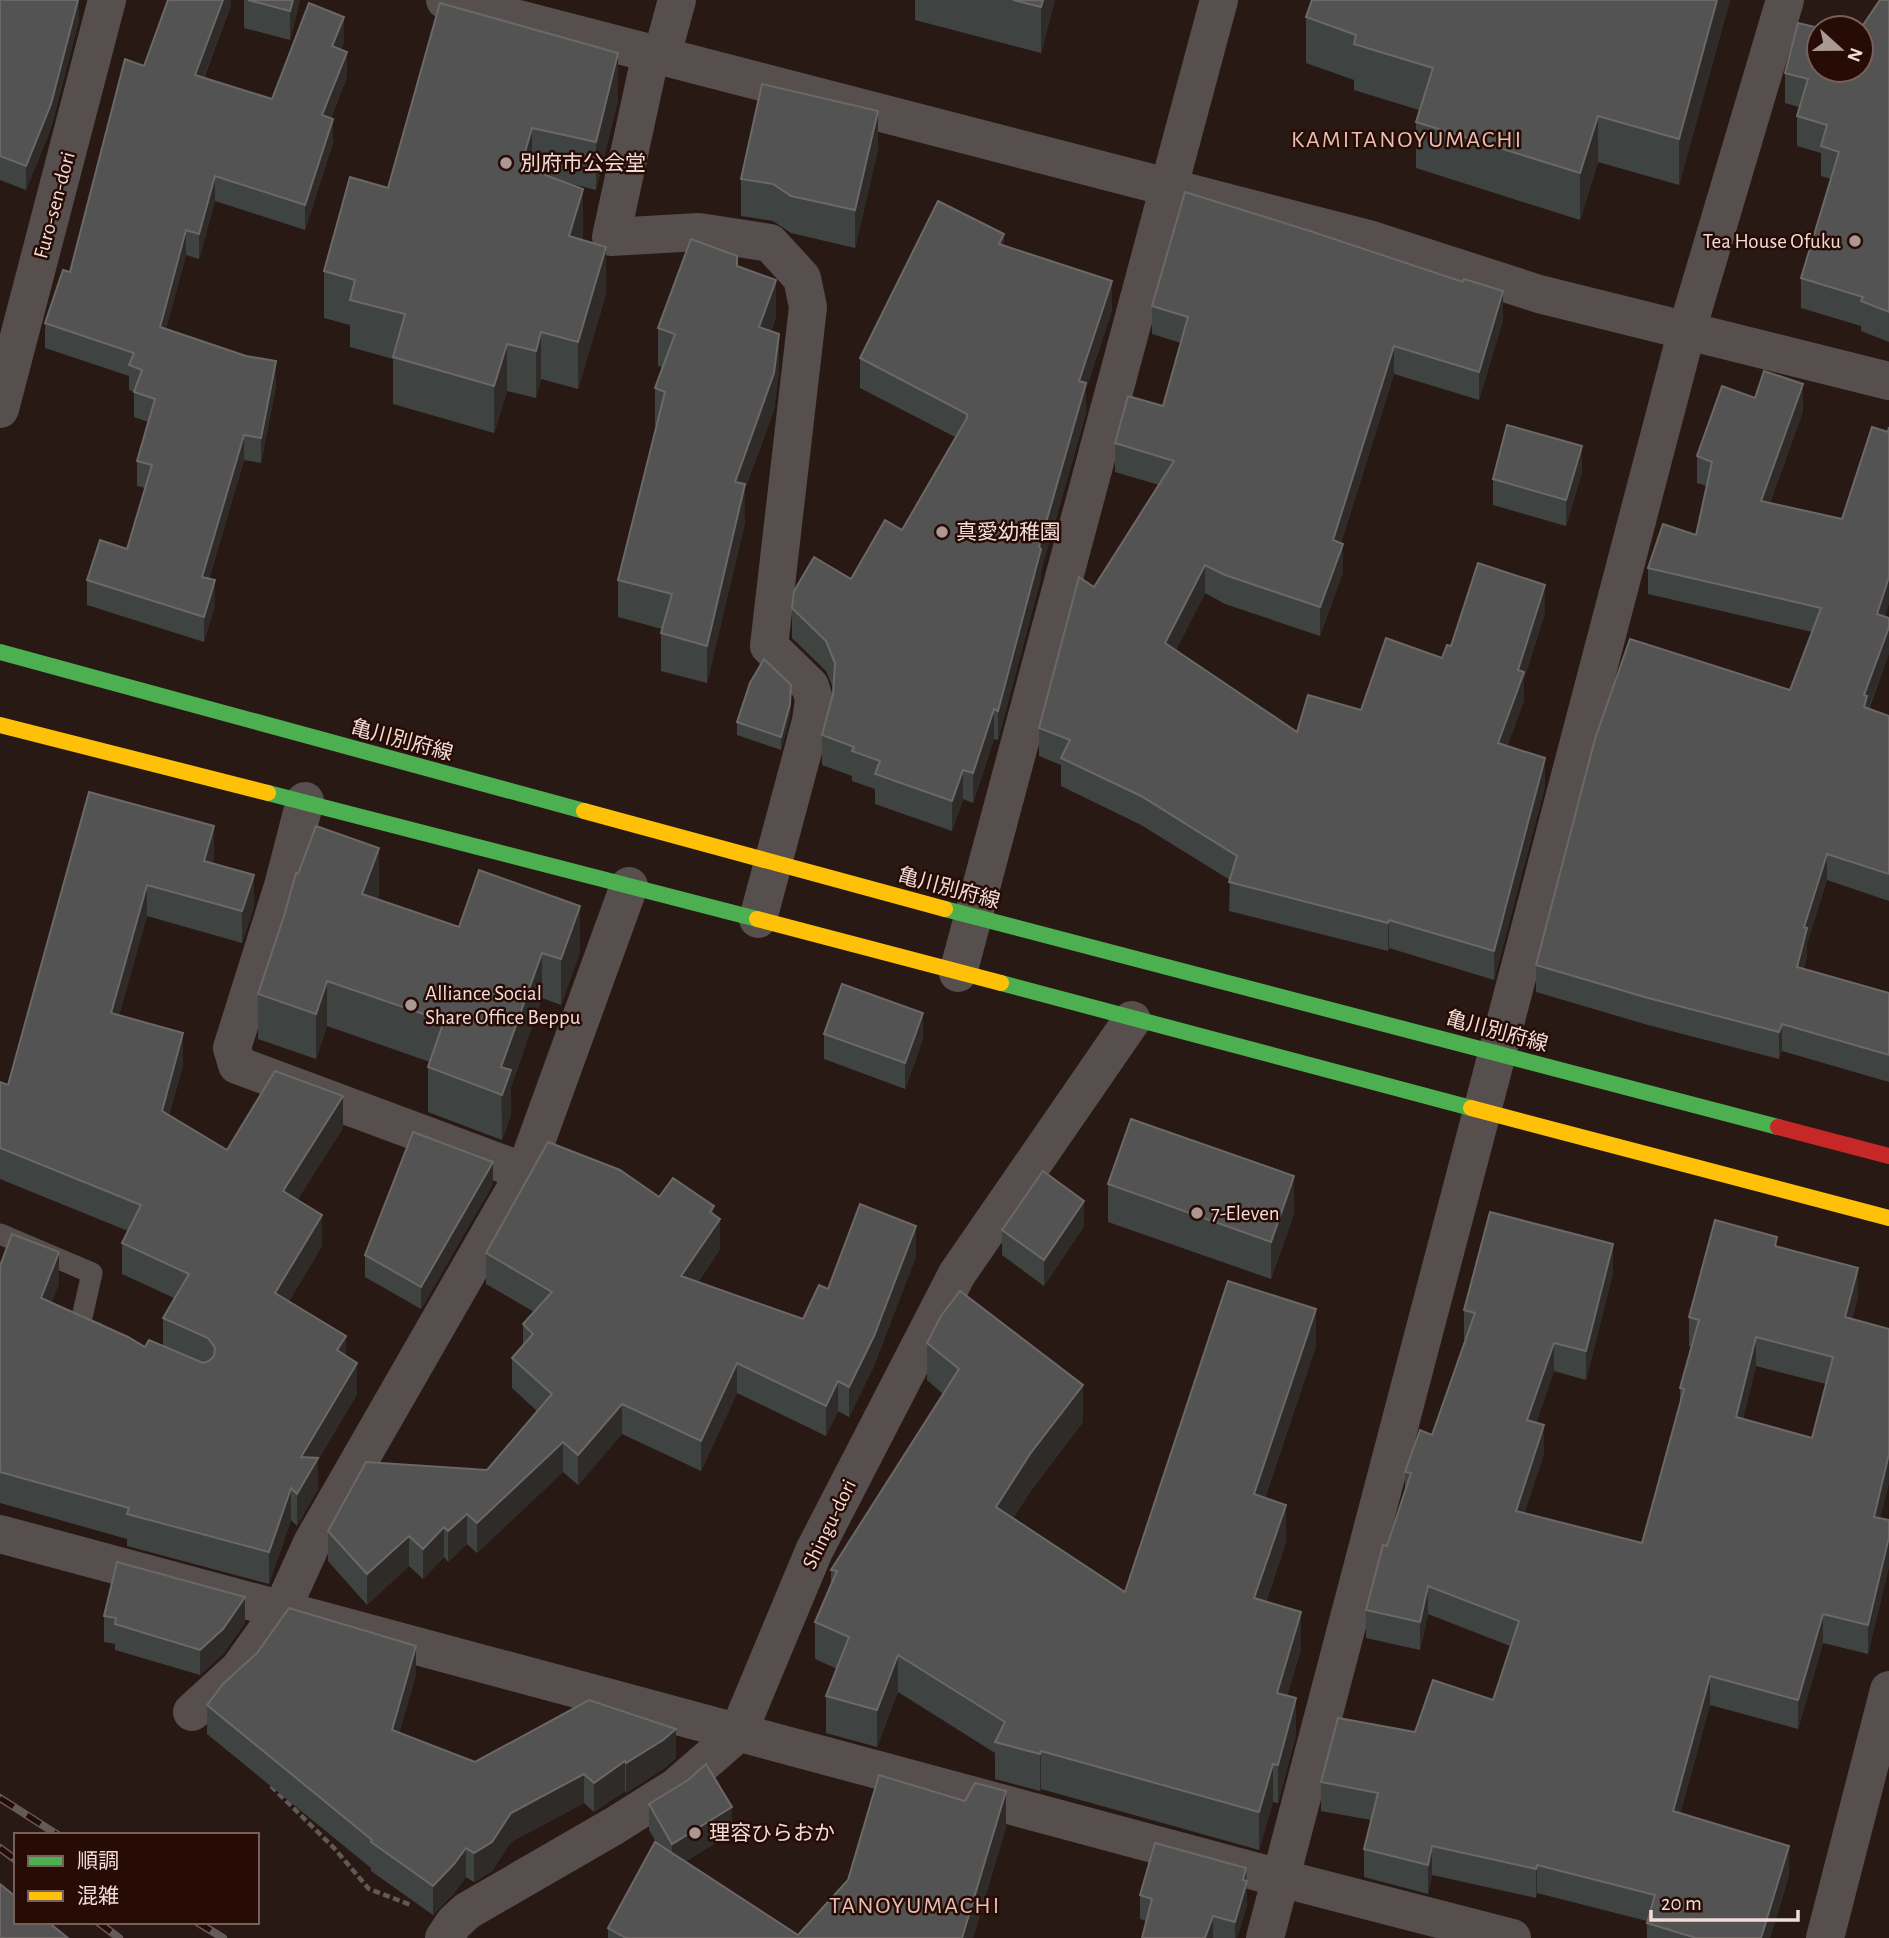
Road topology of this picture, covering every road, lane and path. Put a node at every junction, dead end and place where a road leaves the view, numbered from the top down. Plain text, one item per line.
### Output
1 (107, 0) edge
2 (445, 0) edge
3 (677, 0) edge
4 (1219, 0) edge
5 (1785, 0) edge
6 (656, 54) junction
7 (1168, 186) junction
8 (1687, 330) junction
9 (1889, 381) edge
10 (0, 409) edge
11 (0, 652) edge
12 (0, 725) edge
13 (305, 801) junction
14 (773, 863) junction
15 (629, 886) junction
16 (972, 917) junction
17 (758, 919) junction
18 (958, 973) junction
19 (1132, 1020) junction
20 (1496, 1052) junction
21 (1480, 1111) junction
22 (1889, 1156) edge
23 (525, 1172) junction
24 (1889, 1218) edge
25 (0, 1234) edge
26 (117, 1342) edge
27 (0, 1534) edge
28 (282, 1609) junction
29 (1889, 1690) edge
30 (192, 1712) dead end
31 (738, 1733) junction
32 (268, 1783) edge
33 (1280, 1878) junction
34 (449, 1930) edge
35 (1265, 1938) edge
36 (1512, 1938) edge
37 (1825, 1938) edge

1 - 10 street, Furo-sen-dori
2 - 6 street
3 - 6 street
4 - 7 street
5 - 8 street
6 - 7 street
6 - 14 street
7 - 8 street
7 - 16 street
8 - 9 street
8 - 20 street
11 - 14 main road, 亀川別府線
12 - 13 main road
13 - 15 main road
13 - 23 street
14 - 16 main road, 亀川別府線
14 - 17 street
15 - 17 main road
15 - 23 street
16 - 18 street
16 - 20 main road, 亀川別府線
17 - 18 main road
18 - 19 main road
19 - 21 main road
19 - 31 street, Shingu-dori
20 - 21 street
20 - 22 main road, 亀川別府線
21 - 24 main road
21 - 33 street
23 - 28 street
25 - 26 lane
27 - 28 street
28 - 30 street
28 - 31 street
29 - 37 street
31 - 33 street
31 - 34 street, Shingu-dori
32 - 34 path
33 - 35 street
33 - 36 street

